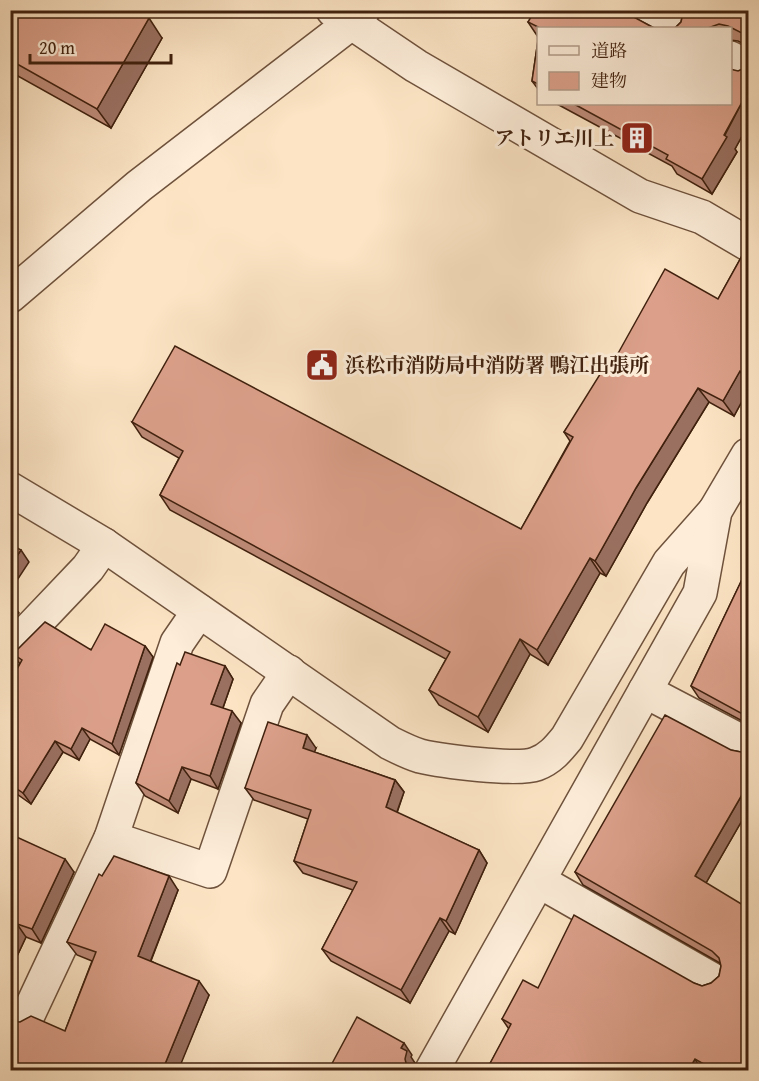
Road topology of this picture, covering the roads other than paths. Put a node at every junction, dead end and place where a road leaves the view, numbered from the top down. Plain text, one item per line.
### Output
1 (641, 10) edge
2 (349, 14) edge
3 (673, 27) edge
4 (732, 59) edge
5 (748, 67) edge
6 (748, 244) edge
7 (10, 296) edge
8 (748, 455) edge
9 (10, 489) edge
10 (715, 511) junction
11 (104, 545) junction
12 (199, 611) junction
13 (10, 650) edge
14 (289, 672) junction
15 (645, 691) junction
16 (748, 745) edge
17 (111, 838) junction
18 (538, 881) junction
19 (711, 979) dead end
20 (27, 1017) edge
21 (432, 1071) edge

1 - 3 street
2 - 6 street
2 - 7 street
4 - 5 street
8 - 10 street
9 - 11 street
10 - 14 street
10 - 15 street
11 - 12 street
11 - 13 street
12 - 14 street
12 - 17 street
14 - 17 street
15 - 16 street
15 - 18 street
17 - 20 street
18 - 19 street
18 - 21 street

